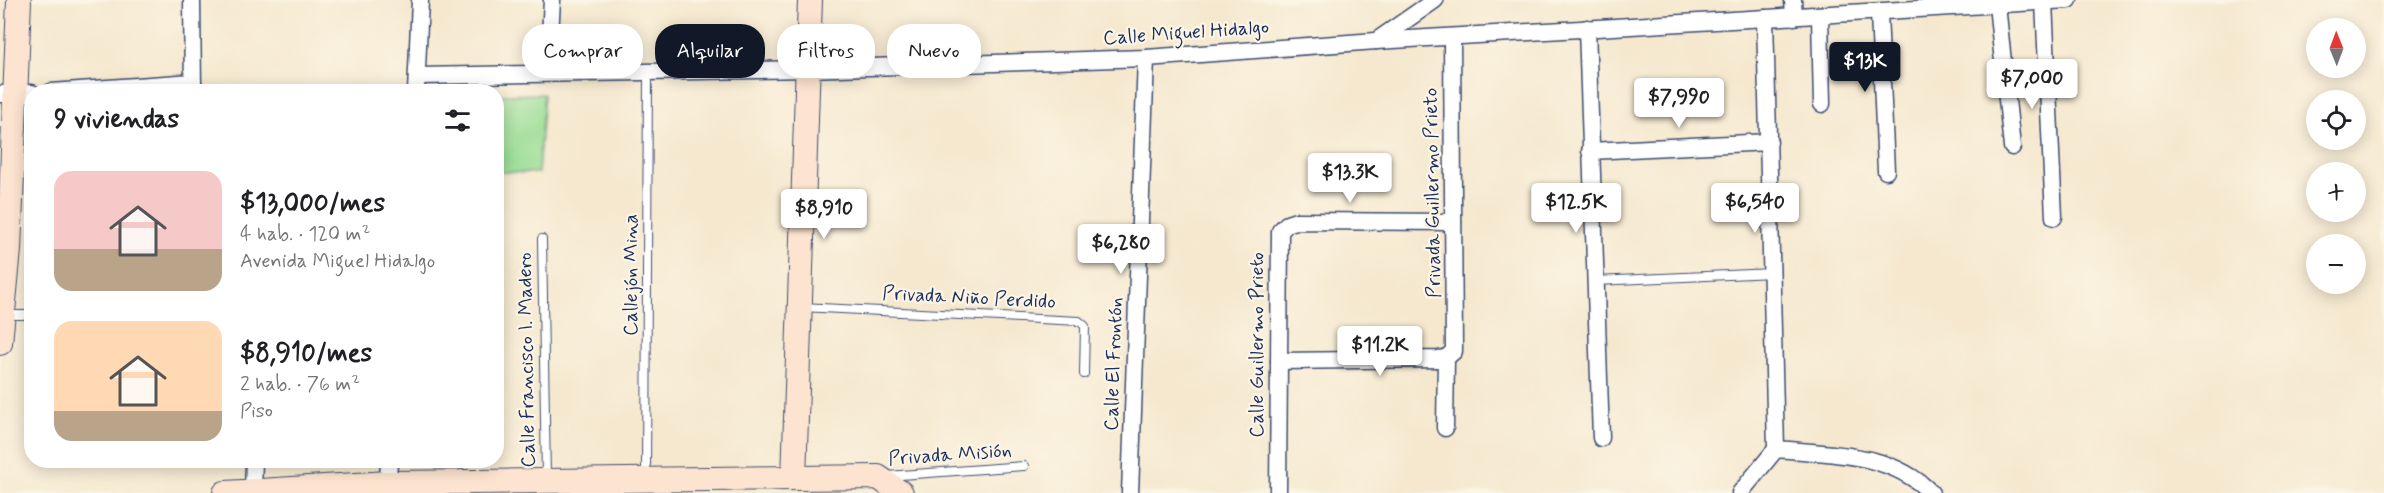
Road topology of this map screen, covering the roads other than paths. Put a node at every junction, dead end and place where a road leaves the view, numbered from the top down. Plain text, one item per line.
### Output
1 (19, 0) edge
2 (192, 0) edge
3 (420, 0) edge
4 (552, 0) edge
5 (810, 0) edge
6 (1436, 0) edge
7 (2069, 0) edge
8 (2044, 2) junction
9 (1997, 5) junction
10 (1793, 8) edge
11 (1879, 12) junction
12 (1820, 16) junction
13 (1764, 18) junction
14 (551, 24) edge
15 (809, 24) edge
16 (1587, 28) junction
17 (1452, 38) junction
18 (1376, 41) junction
19 (1146, 58) junction
20 (875, 67) edge
21 (777, 69) edge
22 (643, 71) edge
23 (648, 71) junction
24 (522, 75) edge
25 (807, 78) edge
26 (193, 84) edge
27 (417, 84) edge
28 (16, 94) edge
29 (1822, 104) dead end
30 (1769, 142) junction
31 (2012, 147) dead end
32 (1590, 151) junction
33 (1886, 171) dead end
34 (2054, 217) dead end
35 (1453, 222) junction
36 (542, 239) dead end
37 (1773, 273) junction
38 (1595, 281) junction
39 (801, 307) junction
40 (3, 315) junction
41 (24, 315) edge
42 (0, 344) edge
43 (1451, 353) junction
44 (1279, 361) junction
45 (1084, 374) dead end
46 (1445, 429) dead end
47 (1600, 438) dead end
48 (1776, 449) junction
49 (1024, 465) dead end
50 (254, 468) edge
51 (389, 472) edge
52 (878, 477) junction
53 (546, 480) junction
54 (646, 480) junction
55 (794, 486) edge
56 (253, 491) junction
57 (225, 493) edge
58 (900, 493) edge
59 (1130, 493) edge
60 (1278, 493) edge
61 (1740, 493) edge
62 (1931, 493) edge

1 - 28 main road
2 - 26 street
3 - 27 street
4 - 14 street
5 - 15 main road
6 - 18 street
7 - 8 street, Calle Miguel Hidalgo
8 - 9 street, Calle Miguel Hidalgo
8 - 34 street
9 - 11 street, Calle Miguel Hidalgo
9 - 31 street
10 - 12 street, Calle Miguel Hidalgo
10 - 13 street, Calle Miguel Hidalgo
11 - 12 street, Calle Miguel Hidalgo
11 - 33 street
12 - 29 street
13 - 16 street, Calle Miguel Hidalgo
13 - 30 street
16 - 17 street, Calle Miguel Hidalgo
16 - 32 street
17 - 18 street, Calle Miguel Hidalgo
17 - 35 street, Privada Guillermo Prieto
18 - 19 street, Calle Miguel Hidalgo
19 - 20 street, Calle Miguel Hidalgo
19 - 59 street, Calle El Frontón
21 - 23 street, Calle Miguel Hidalgo
22 - 23 street, Calle Miguel Hidalgo
23 - 54 lane, Callejón Mina
24 - 27 street, Calle Miguel Hidalgo
25 - 39 main road
28 - 40 main road
30 - 32 street
30 - 37 street
32 - 38 street
35 - 43 street, Privada Guillermo Prieto
35 - 44 street, Calle Guillermo Prieto
36 - 53 lane, Calle Francisco I. Madero
37 - 38 lane
37 - 48 street
38 - 47 street
39 - 45 lane, Privada Niño Perdido
39 - 55 main road
40 - 41 lane
40 - 42 main road
43 - 44 street
43 - 46 street, Privada Guillermo Prieto
44 - 60 street, Calle Guillermo Prieto
48 - 61 street
48 - 62 street
49 - 52 lane, Privada Misión
50 - 56 street
51 - 53 main road
51 - 56 main road
52 - 55 main road
52 - 58 main road
53 - 54 main road
54 - 55 main road
56 - 57 main road

